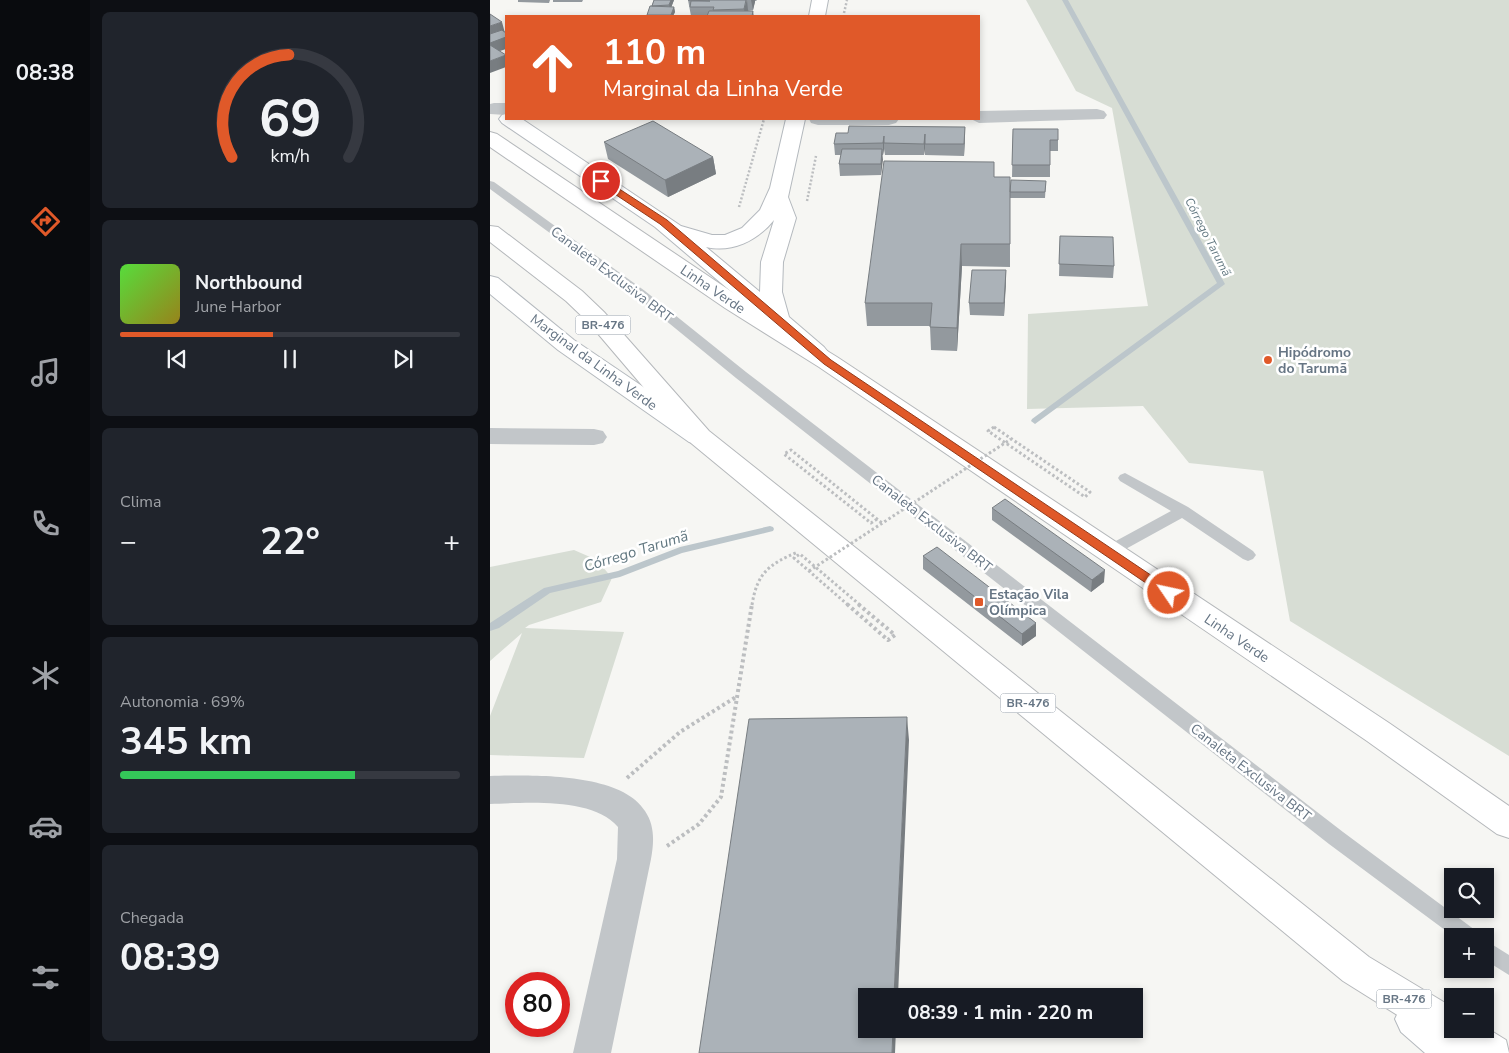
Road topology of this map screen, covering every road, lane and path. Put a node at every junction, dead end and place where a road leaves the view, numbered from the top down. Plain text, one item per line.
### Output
1 (820, 0) edge
2 (847, 0) edge
3 (817, 15) edge
4 (844, 15) edge
5 (1097, 115) dead end
6 (980, 117) edge
7 (513, 120) edge
8 (764, 120) edge
9 (796, 120) edge
10 (490, 138) edge
11 (817, 150) dead end
12 (490, 184) edge
13 (778, 196) junction
14 (806, 206) dead end
15 (737, 215) dead end
16 (663, 222) junction
17 (490, 232) edge
18 (490, 283) edge
19 (777, 317) junction
20 (828, 362) junction
21 (490, 436) edge
22 (594, 437) dead end
23 (700, 437) junction
24 (1011, 439) junction
25 (1125, 478) dead end
26 (1183, 511) junction
27 (877, 519) junction
28 (882, 523) junction
29 (805, 549) dead end
30 (1108, 552) junction
31 (1248, 555) dead end
32 (809, 571) junction
33 (737, 696) junction
34 (490, 790) edge
35 (605, 799) junction
36 (1509, 824) edge
37 (634, 859) junction
38 (1457, 928) edge
39 (1494, 955) edge
40 (1509, 966) edge
41 (1356, 970) junction
42 (1444, 1024) edge
43 (1468, 1038) edge
44 (592, 1053) edge
45 (1454, 1053) edge
46 (1493, 1053) edge

1 - 3 main road
2 - 4 path
5 - 6 street
7 - 16 main road
8 - 15 path
9 - 13 main road
10 - 20 main road, Linha Verde
11 - 14 path
12 - 38 lane, Canaleta Exclusiva BRT
13 - 16 main road
13 - 19 main road
16 - 19 main road
17 - 23 main road, BR-476
18 - 23 main road, Marginal da Linha Verde
19 - 20 main road
20 - 30 main road, Linha Verde
21 - 22 street
23 - 41 main road, BR-476
24 - 24 path
24 - 28 path, bridge
25 - 26 lane
26 - 30 lane
26 - 31 lane
27 - 27 path
27 - 28 path
28 - 32 path, bridge
29 - 33 path
30 - 36 main road, Linha Verde
32 - 32 path
33 - 35 path
33 - 37 path
34 - 35 street
35 - 37 street
37 - 44 street
39 - 40 lane
41 - 42 main road, BR-476
41 - 45 main road
43 - 46 main road, BR-476

